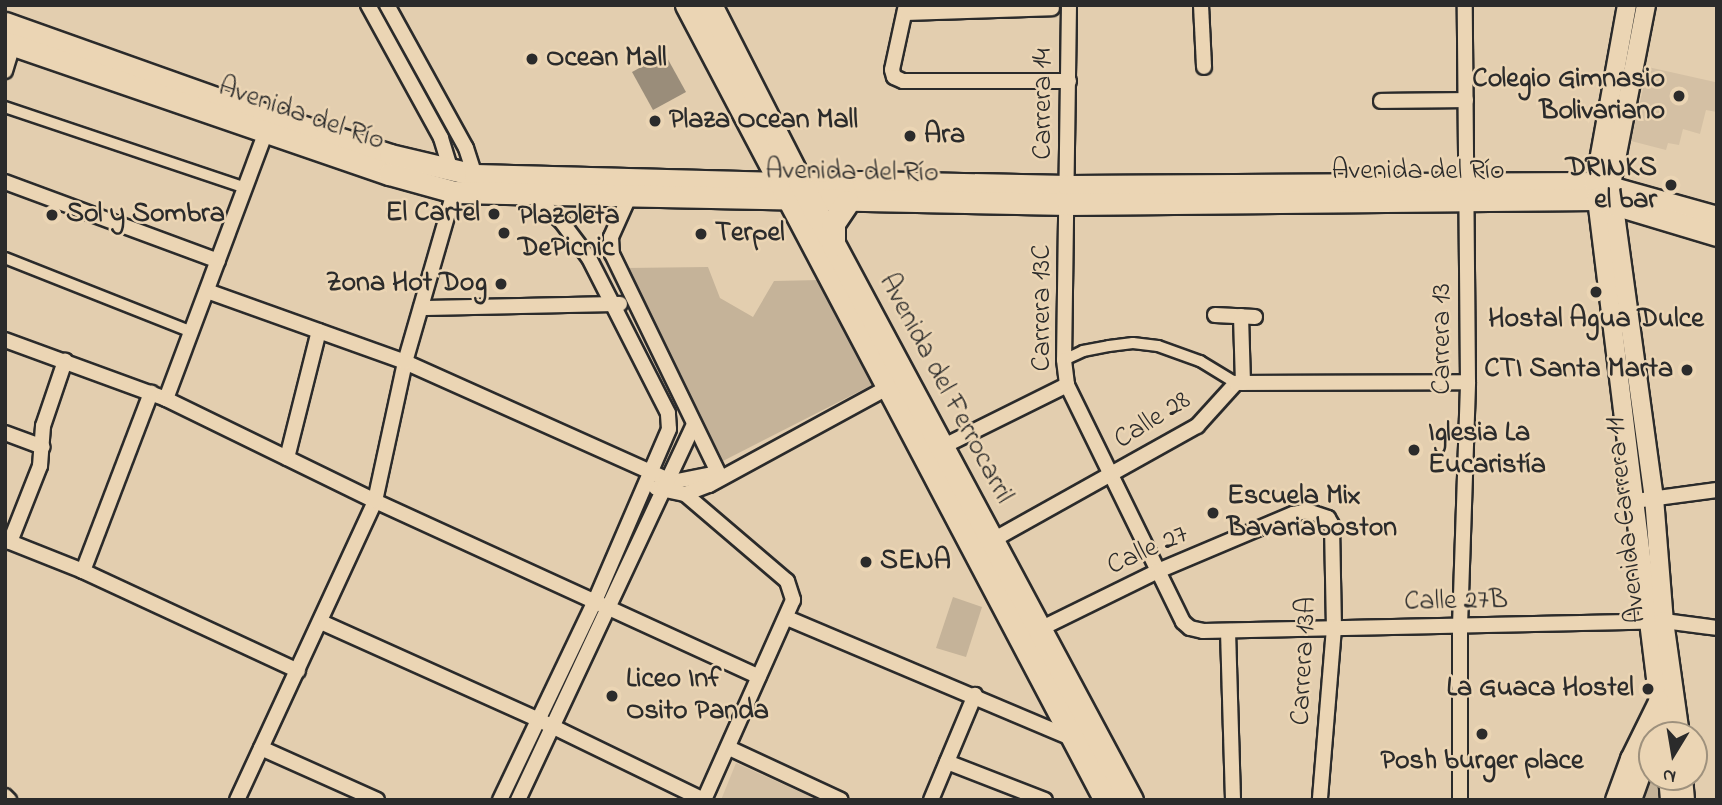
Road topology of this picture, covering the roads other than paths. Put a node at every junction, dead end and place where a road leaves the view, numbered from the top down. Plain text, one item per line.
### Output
1 (368, 5) edge
2 (387, 5) edge
3 (687, 5) edge
4 (710, 5) edge
5 (1069, 5) edge
6 (1201, 5) edge
7 (1465, 5) edge
8 (1627, 5) edge
9 (1646, 5) edge
10 (1052, 8) dead end
11 (906, 9) edge
12 (11, 34) edge
13 (1204, 67) dead end
14 (5, 71) edge
15 (1069, 80) junction
16 (1466, 100) junction
17 (1381, 101) dead end
18 (5, 107) edge
19 (269, 125) junction
20 (475, 175) junction
21 (5, 182) edge
22 (453, 182) junction
23 (245, 188) junction
24 (1468, 191) junction
25 (795, 192) junction
26 (1604, 193) junction
27 (1068, 195) junction
28 (533, 196) junction
29 (629, 197) junction
30 (847, 202) junction
31 (1717, 217) edge
32 (1717, 235) edge
33 (833, 244) junction
34 (5, 258) edge
35 (218, 261) junction
36 (207, 292) junction
37 (632, 301) junction
38 (614, 306) junction
39 (421, 308) junction
40 (1215, 315) dead end
41 (319, 331) junction
42 (192, 332) junction
43 (5, 340) edge
44 (1064, 360) junction
45 (65, 361) junction
46 (405, 362) junction
47 (1468, 382) junction
48 (896, 383) junction
49 (1239, 383) junction
50 (1067, 386) junction
51 (151, 393) junction
52 (166, 399) junction
53 (694, 424) junction
54 (5, 433) edge
55 (43, 447) junction
56 (940, 447) junction
57 (287, 458) junction
58 (1110, 475) junction
59 (720, 476) junction
60 (657, 481) junction
61 (1717, 490) edge
62 (685, 494) junction
63 (1654, 498) junction
64 (374, 501) junction
65 (1635, 501) junction
66 (1332, 525) joint
67 (993, 540) junction
68 (8, 541) edge
69 (83, 571) junction
70 (1158, 571) junction
71 (601, 603) junction
72 (787, 618) junction
73 (321, 622) junction
74 (1657, 622) junction
75 (1460, 626) junction
76 (1334, 628) junction
77 (1717, 628) edge
78 (1195, 631) joint
79 (1228, 631) junction
80 (1032, 633) junction
81 (298, 671) junction
82 (759, 677) junction
83 (975, 695) junction
84 (1664, 696) junction
85 (537, 719) junction
86 (1661, 721) edge
87 (1674, 721) edge
88 (552, 726) junction
89 (1074, 740) junction
90 (261, 748) junction
91 (729, 748) junction
92 (947, 762) junction
93 (1638, 783) edge
94 (237, 800) edge
95 (377, 800) edge
96 (500, 800) edge
97 (518, 800) edge
98 (704, 800) edge
99 (841, 800) edge
100 (931, 800) edge
101 (1045, 800) edge
102 (1106, 800) edge
103 (1131, 800) edge
104 (1233, 800) edge
105 (1320, 800) edge
106 (1460, 800) edge
107 (1615, 800) edge
108 (1632, 800) edge

1 - 22 street
2 - 20 street
3 - 25 main road, Avenida del Ferrocarril
4 - 25 main road, Avenida del Ferrocarril
5 - 15 street, Carrera 14
6 - 13 street
7 - 16 street, Carrera 13
8 - 26 street, Avenida Carrera 11
9 - 26 street, Avenida Carrera 11
10 - 11 street
11 - 15 street
12 - 14 street
12 - 19 main road, Avenida del Río
15 - 27 street, Carrera 14
16 - 17 street
16 - 24 street, Carrera 13
18 - 23 street
19 - 22 main road, Avenida del Río
19 - 23 street
20 - 22 main road, Avenida del Río
20 - 25 main road, Avenida del Río
21 - 35 street
22 - 28 main road, Avenida del Río
22 - 39 street
23 - 35 street
24 - 26 main road, Avenida del Río
24 - 27 main road, Avenida del Río
24 - 47 street, Carrera 13
25 - 27 main road, Avenida del Río
25 - 29 main road, Avenida del Río
25 - 30 main road, Avenida del Río
25 - 33 main road, Avenida del Ferrocarril
25 - 48 main road, Avenida del Ferrocarril
26 - 31 main road, Avenida del Río
26 - 32 main road, Avenida del Río
26 - 63 street, Avenida Carrera 11
26 - 65 street, Avenida Carrera 11
27 - 30 main road, Avenida del Río
27 - 44 street, Carrera 13C
28 - 29 main road, Avenida del Río
28 - 38 street
29 - 37 street
30 - 33 main road
33 - 48 main road, Avenida del Ferrocarril
34 - 42 street
35 - 36 street
36 - 41 street
36 - 42 street
37 - 38 street
37 - 53 street
38 - 39 street
38 - 60 street
39 - 46 street
40 - 49 street
41 - 46 street
41 - 57 street
42 - 52 street
43 - 45 street
44 - 49 street
44 - 50 street, Carrera 13C
45 - 51 street
45 - 55 street
46 - 60 street
46 - 64 street
47 - 49 street
47 - 75 street, Carrera 13
48 - 56 main road, Avenida del Ferrocarril
48 - 59 street
48 - 80 main road, Avenida del Ferrocarril
49 - 58 street, Calle 28
50 - 56 street
50 - 58 street, Carrera 13C
51 - 52 street
51 - 69 street
52 - 57 street
53 - 59 street
53 - 60 street
54 - 55 street
55 - 68 street
56 - 67 main road, Avenida del Ferrocarril
57 - 64 street
58 - 67 street, Calle 28
58 - 70 street, Carrera 13C
59 - 60 street
59 - 62 street
60 - 62 street
60 - 71 street
61 - 63 street
62 - 72 street
63 - 65 street
63 - 74 street, Avenida Carrera 11
64 - 71 street
64 - 73 street
65 - 74 street, Avenida Carrera 11
66 - 70 street, Calle 27
66 - 76 street, Carrera 13A
67 - 80 main road, Avenida del Ferrocarril
68 - 69 street
69 - 81 street
70 - 78 street, Carrera 13C
70 - 80 street, Calle 27
71 - 82 street
71 - 85 street
71 - 88 street
72 - 82 street
72 - 83 street
73 - 81 street
73 - 85 street
74 - 75 street, Calle 27B
74 - 77 street, Calle 27B
74 - 84 street, Avenida Carrera 11
75 - 76 street, Calle 27B
75 - 106 street, Carrera 13
76 - 79 street, Calle 27B
76 - 105 street, Carrera 13A
78 - 79 street, Calle 27B
79 - 104 street
80 - 89 main road, Avenida del Ferrocarril
80 - 103 main road, Avenida del Ferrocarril
81 - 90 street
82 - 91 street
83 - 89 street
83 - 92 street
84 - 86 street
84 - 87 street, Avenida Carrera 11
84 - 107 street
85 - 88 street
85 - 96 street
88 - 97 street
88 - 98 street
89 - 102 main road, Avenida del Ferrocarril
90 - 94 street
90 - 95 street
91 - 98 street
91 - 99 street
92 - 100 street
92 - 101 street
93 - 108 street

